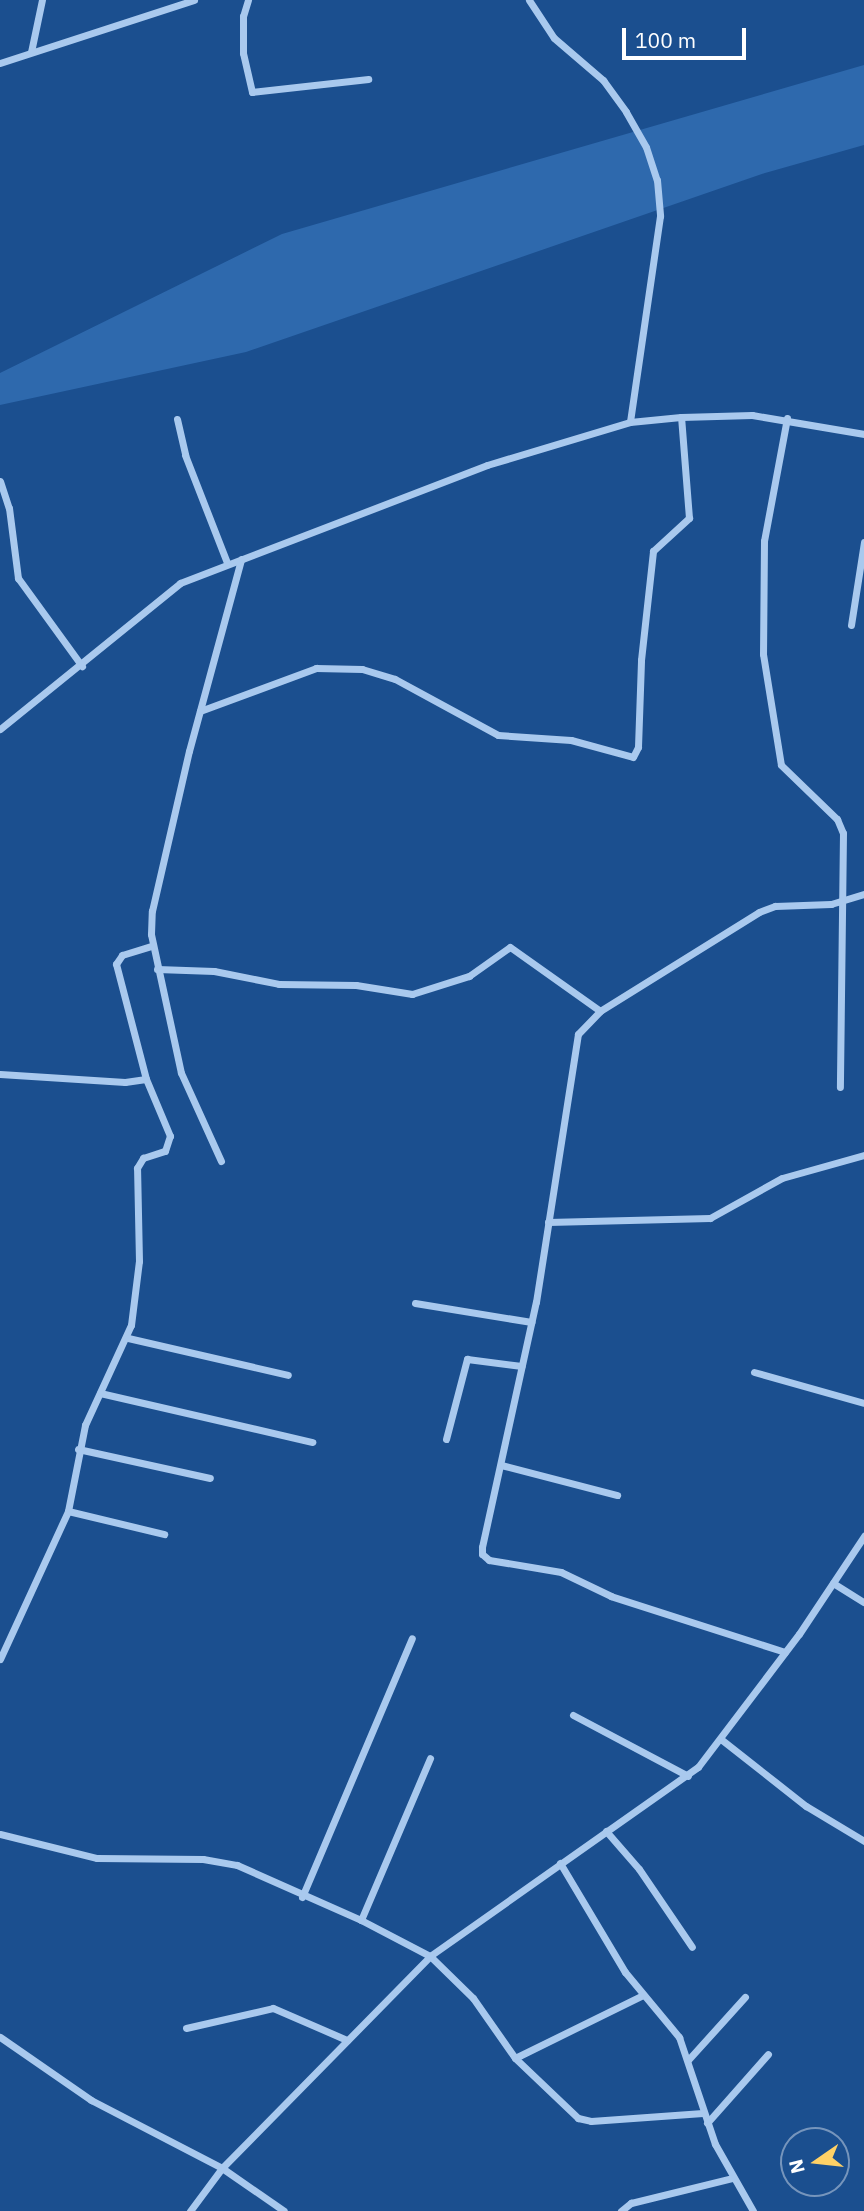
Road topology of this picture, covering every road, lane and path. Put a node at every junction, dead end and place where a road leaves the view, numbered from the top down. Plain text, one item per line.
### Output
1 (42, 0) edge
2 (194, 0) edge
3 (248, 0) edge
4 (529, 0) edge
5 (31, 52) junction
6 (0, 63) edge
7 (368, 79) dead end
8 (681, 417) junction
9 (786, 418) junction
10 (177, 419) dead end
11 (630, 422) junction
12 (864, 434) edge
13 (0, 481) edge
14 (864, 542) edge
15 (241, 559) junction
16 (226, 564) junction
17 (850, 625) dead end
18 (82, 666) junction
19 (200, 711) junction
20 (0, 729) edge
21 (864, 894) edge
22 (844, 900) junction
23 (152, 946) junction
24 (157, 969) junction
25 (600, 1011) junction
26 (0, 1074) edge
27 (146, 1079) junction
28 (841, 1087) dead end
29 (864, 1155) edge
30 (221, 1161) dead end
31 (548, 1222) junction
32 (415, 1303) dead end
33 (531, 1322) junction
34 (128, 1338) junction
35 (522, 1367) junction
36 (754, 1372) dead end
37 (288, 1375) dead end
38 (100, 1393) junction
39 (864, 1403) edge
40 (446, 1439) dead end
41 (312, 1442) dead end
42 (78, 1449) junction
43 (501, 1465) junction
44 (210, 1478) dead end
45 (617, 1495) dead end
46 (68, 1511) junction
47 (164, 1534) dead end
48 (864, 1536) edge
49 (834, 1583) junction
50 (864, 1602) edge
51 (412, 1637) dead end
52 (785, 1652) junction
53 (0, 1659) edge
54 (573, 1716) dead end
55 (722, 1740) junction
56 (430, 1758) dead end
57 (688, 1776) junction
58 (606, 1831) junction
59 (0, 1834) edge
60 (864, 1841) edge
61 (560, 1863) junction
62 (302, 1896) junction
63 (361, 1920) junction
64 (692, 1947) dead end
65 (430, 1956) junction
66 (643, 1995) junction
67 (745, 1997) dead end
68 (186, 2028) dead end
69 (0, 2037) edge
70 (347, 2040) junction
71 (768, 2053) dead end
72 (515, 2058) junction
73 (688, 2060) junction
74 (703, 2113) junction
75 (707, 2123) junction
76 (222, 2168) junction
77 (733, 2178) junction
78 (190, 2211) edge
79 (285, 2211) edge
80 (621, 2211) edge
81 (753, 2211) edge

1 - 5 street
2 - 5 street
3 - 7 street
4 - 11 street
5 - 6 street
8 - 9 street
8 - 11 street
8 - 19 street
9 - 12 street
9 - 22 street
10 - 16 street
11 - 15 street
13 - 18 street
14 - 17 street
15 - 16 street
15 - 19 street
16 - 18 street
18 - 20 street
19 - 23 street
21 - 22 street
22 - 25 street
22 - 28 street
23 - 24 street
23 - 27 street
24 - 25 street
24 - 30 street
25 - 31 street
26 - 27 street
27 - 34 street
29 - 31 street
31 - 33 street
32 - 33 street
33 - 35 street
34 - 37 street
34 - 38 street
35 - 40 street
35 - 43 street
36 - 39 street
38 - 41 street
38 - 42 street
42 - 44 street
42 - 46 street
43 - 45 street
43 - 52 street
46 - 47 street
46 - 53 street
48 - 49 street
49 - 50 street
49 - 52 street
51 - 62 street
52 - 55 street
54 - 57 street
55 - 57 street
55 - 60 street
56 - 63 street
57 - 58 street
58 - 61 street
58 - 64 street
59 - 62 street
61 - 65 street
61 - 66 street
62 - 63 street
63 - 65 street
65 - 70 street
65 - 72 street
66 - 72 street
66 - 73 street
67 - 73 street
68 - 70 street
69 - 76 street
70 - 76 street
71 - 75 street
72 - 74 street
73 - 74 street
74 - 75 street
75 - 77 street
76 - 78 street
76 - 79 street
77 - 80 street
77 - 81 street

